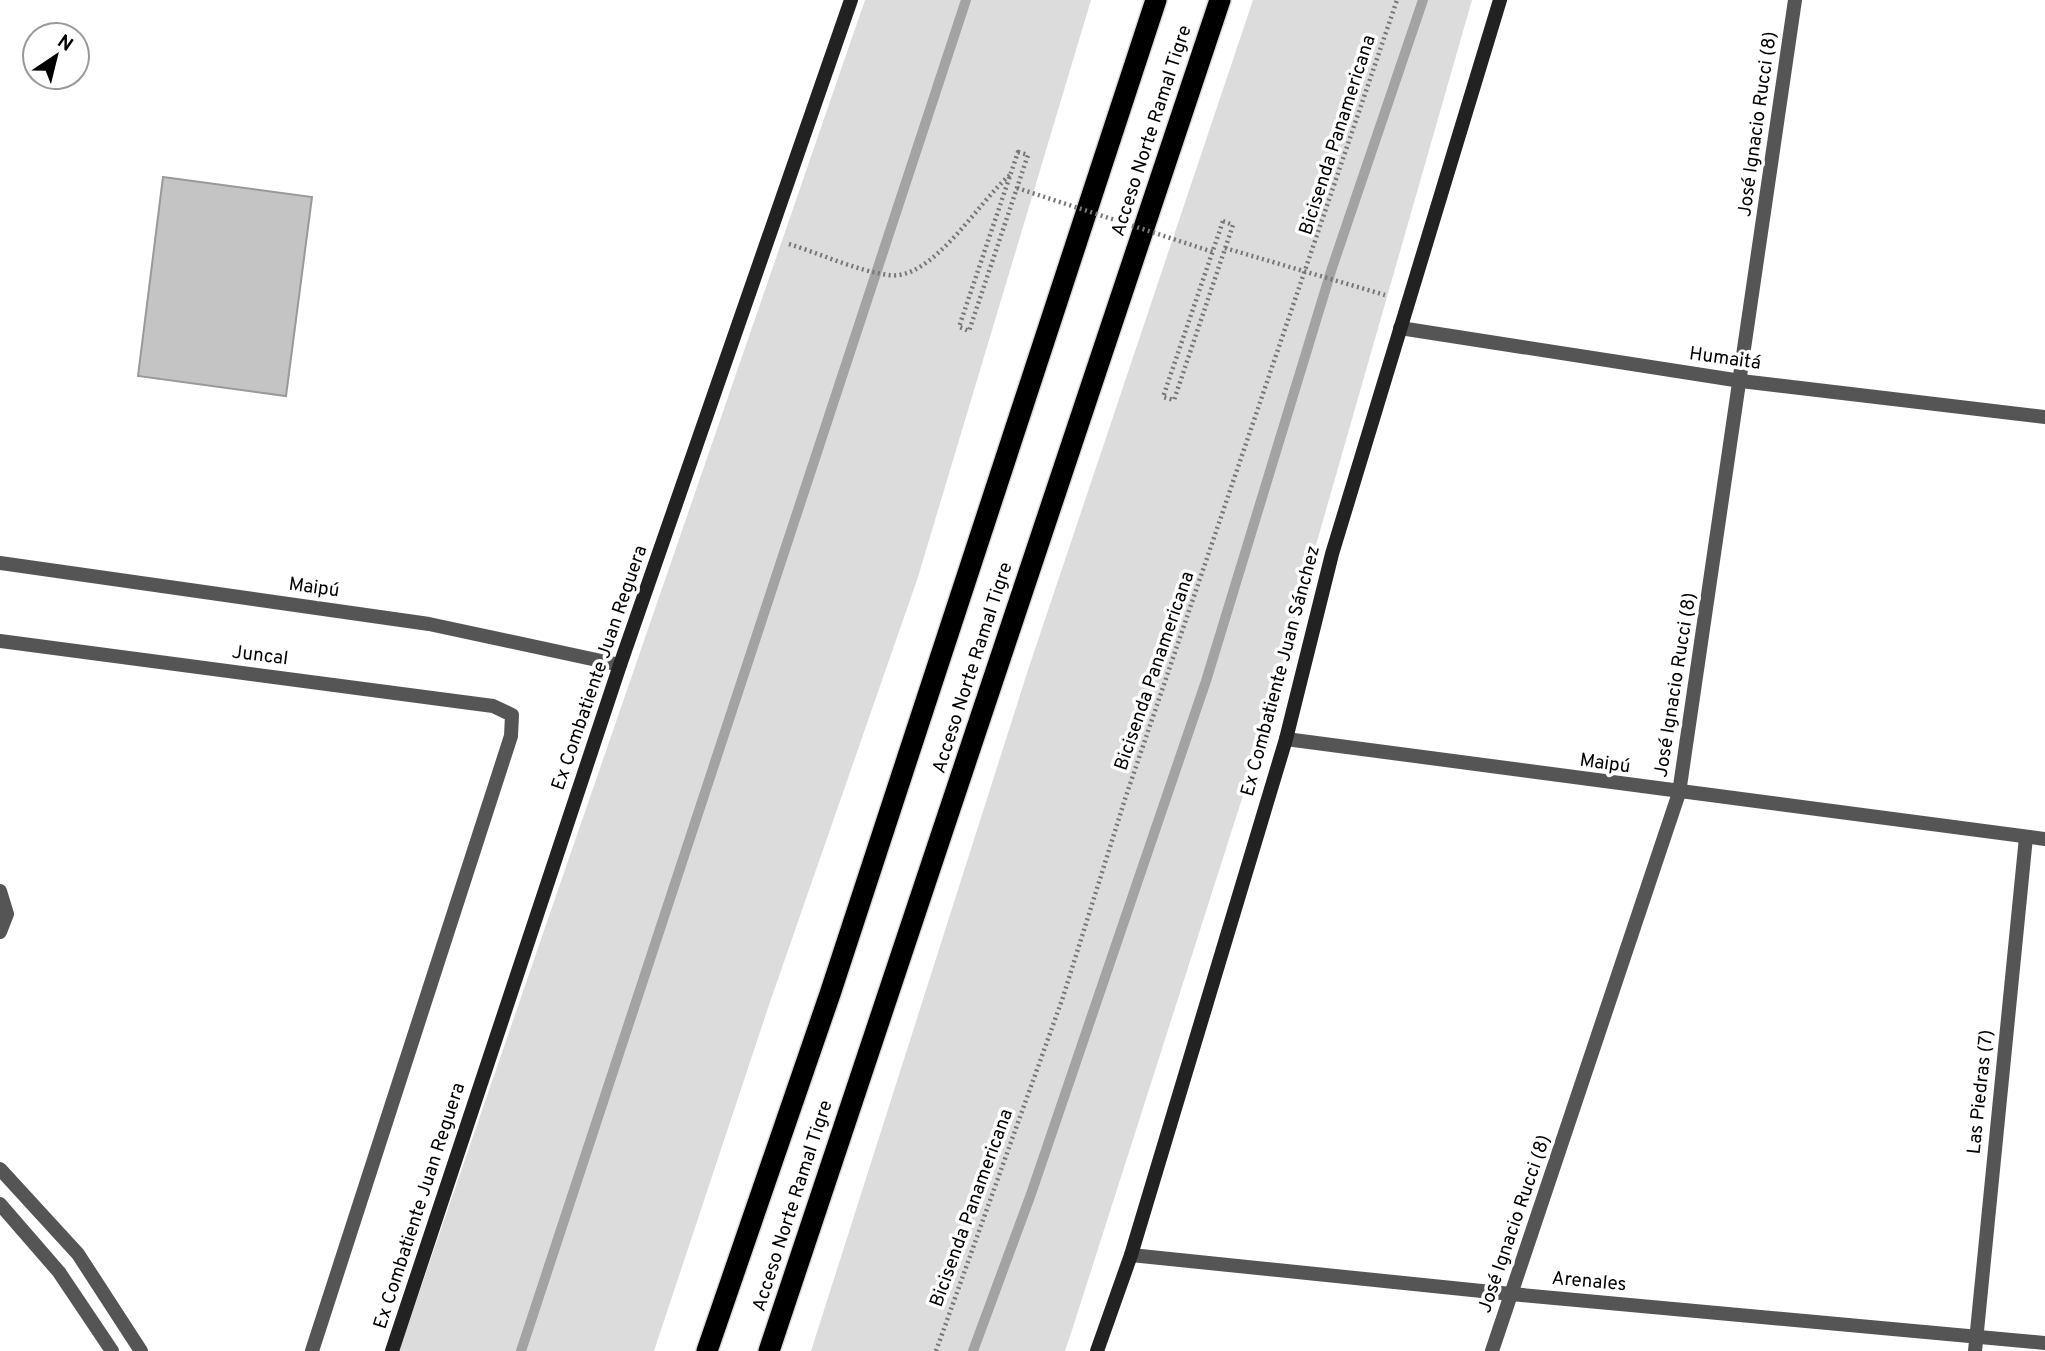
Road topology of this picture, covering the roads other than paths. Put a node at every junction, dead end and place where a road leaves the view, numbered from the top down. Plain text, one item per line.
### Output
1 (851, 0) edge
2 (1156, 0) edge
3 (1220, 0) edge
4 (1500, 0) edge
5 (1796, 0) edge
6 (1400, 328) junction
7 (1741, 381) junction
8 (2045, 417) edge
9 (0, 563) edge
10 (0, 641) edge
11 (620, 666) junction
12 (1286, 739) junction
13 (1679, 793) junction
14 (2026, 837) junction
15 (2045, 839) edge
16 (0, 891) edge
17 (0, 932) edge
18 (0, 1169) edge
19 (0, 1204) edge
20 (747, 1232) junction
21 (802, 1250) junction
22 (1131, 1255) junction
23 (1511, 1294) junction
24 (2045, 1343) edge
25 (1976, 1344) edge
26 (113, 1351) edge
27 (141, 1351) edge
28 (312, 1351) edge
29 (392, 1351) edge
30 (700, 1351) edge
31 (708, 1351) edge
32 (769, 1351) edge
33 (775, 1351) edge
34 (1097, 1351) edge
35 (1492, 1351) edge

1 - 11 street, Ex Combatiente Juan Reguera
2 - 20 highway, Acceso Norte Ramal Tigre
3 - 21 highway, Acceso Norte Ramal Tigre
4 - 6 street, Ex Combatiente Juan Sánchez
5 - 7 street, José Ignacio Rucci (8)
6 - 7 street, Humaitá
6 - 12 street, Ex Combatiente Juan Sánchez
7 - 8 street, Humaitá
7 - 13 street, José Ignacio Rucci (8)
9 - 11 street, Maipú
10 - 28 street, Juncal
11 - 29 street, Ex Combatiente Juan Reguera
12 - 13 street, Maipú
12 - 22 street, Ex Combatiente Juan Sánchez
13 - 14 street, Maipú
13 - 23 street, José Ignacio Rucci (8)
14 - 15 street, Maipú
14 - 25 street, Las Piedras (7)
16 - 17 street
18 - 27 street
19 - 26 street
20 - 30 highway
20 - 31 highway, Acceso Norte Ramal Tigre
21 - 32 highway, Acceso Norte Ramal Tigre
21 - 33 highway
22 - 23 street, Arenales
22 - 34 street, Ex Combatiente Juan Sánchez
23 - 25 street, Arenales
23 - 35 street, José Ignacio Rucci (8)
24 - 25 street, Arenales

